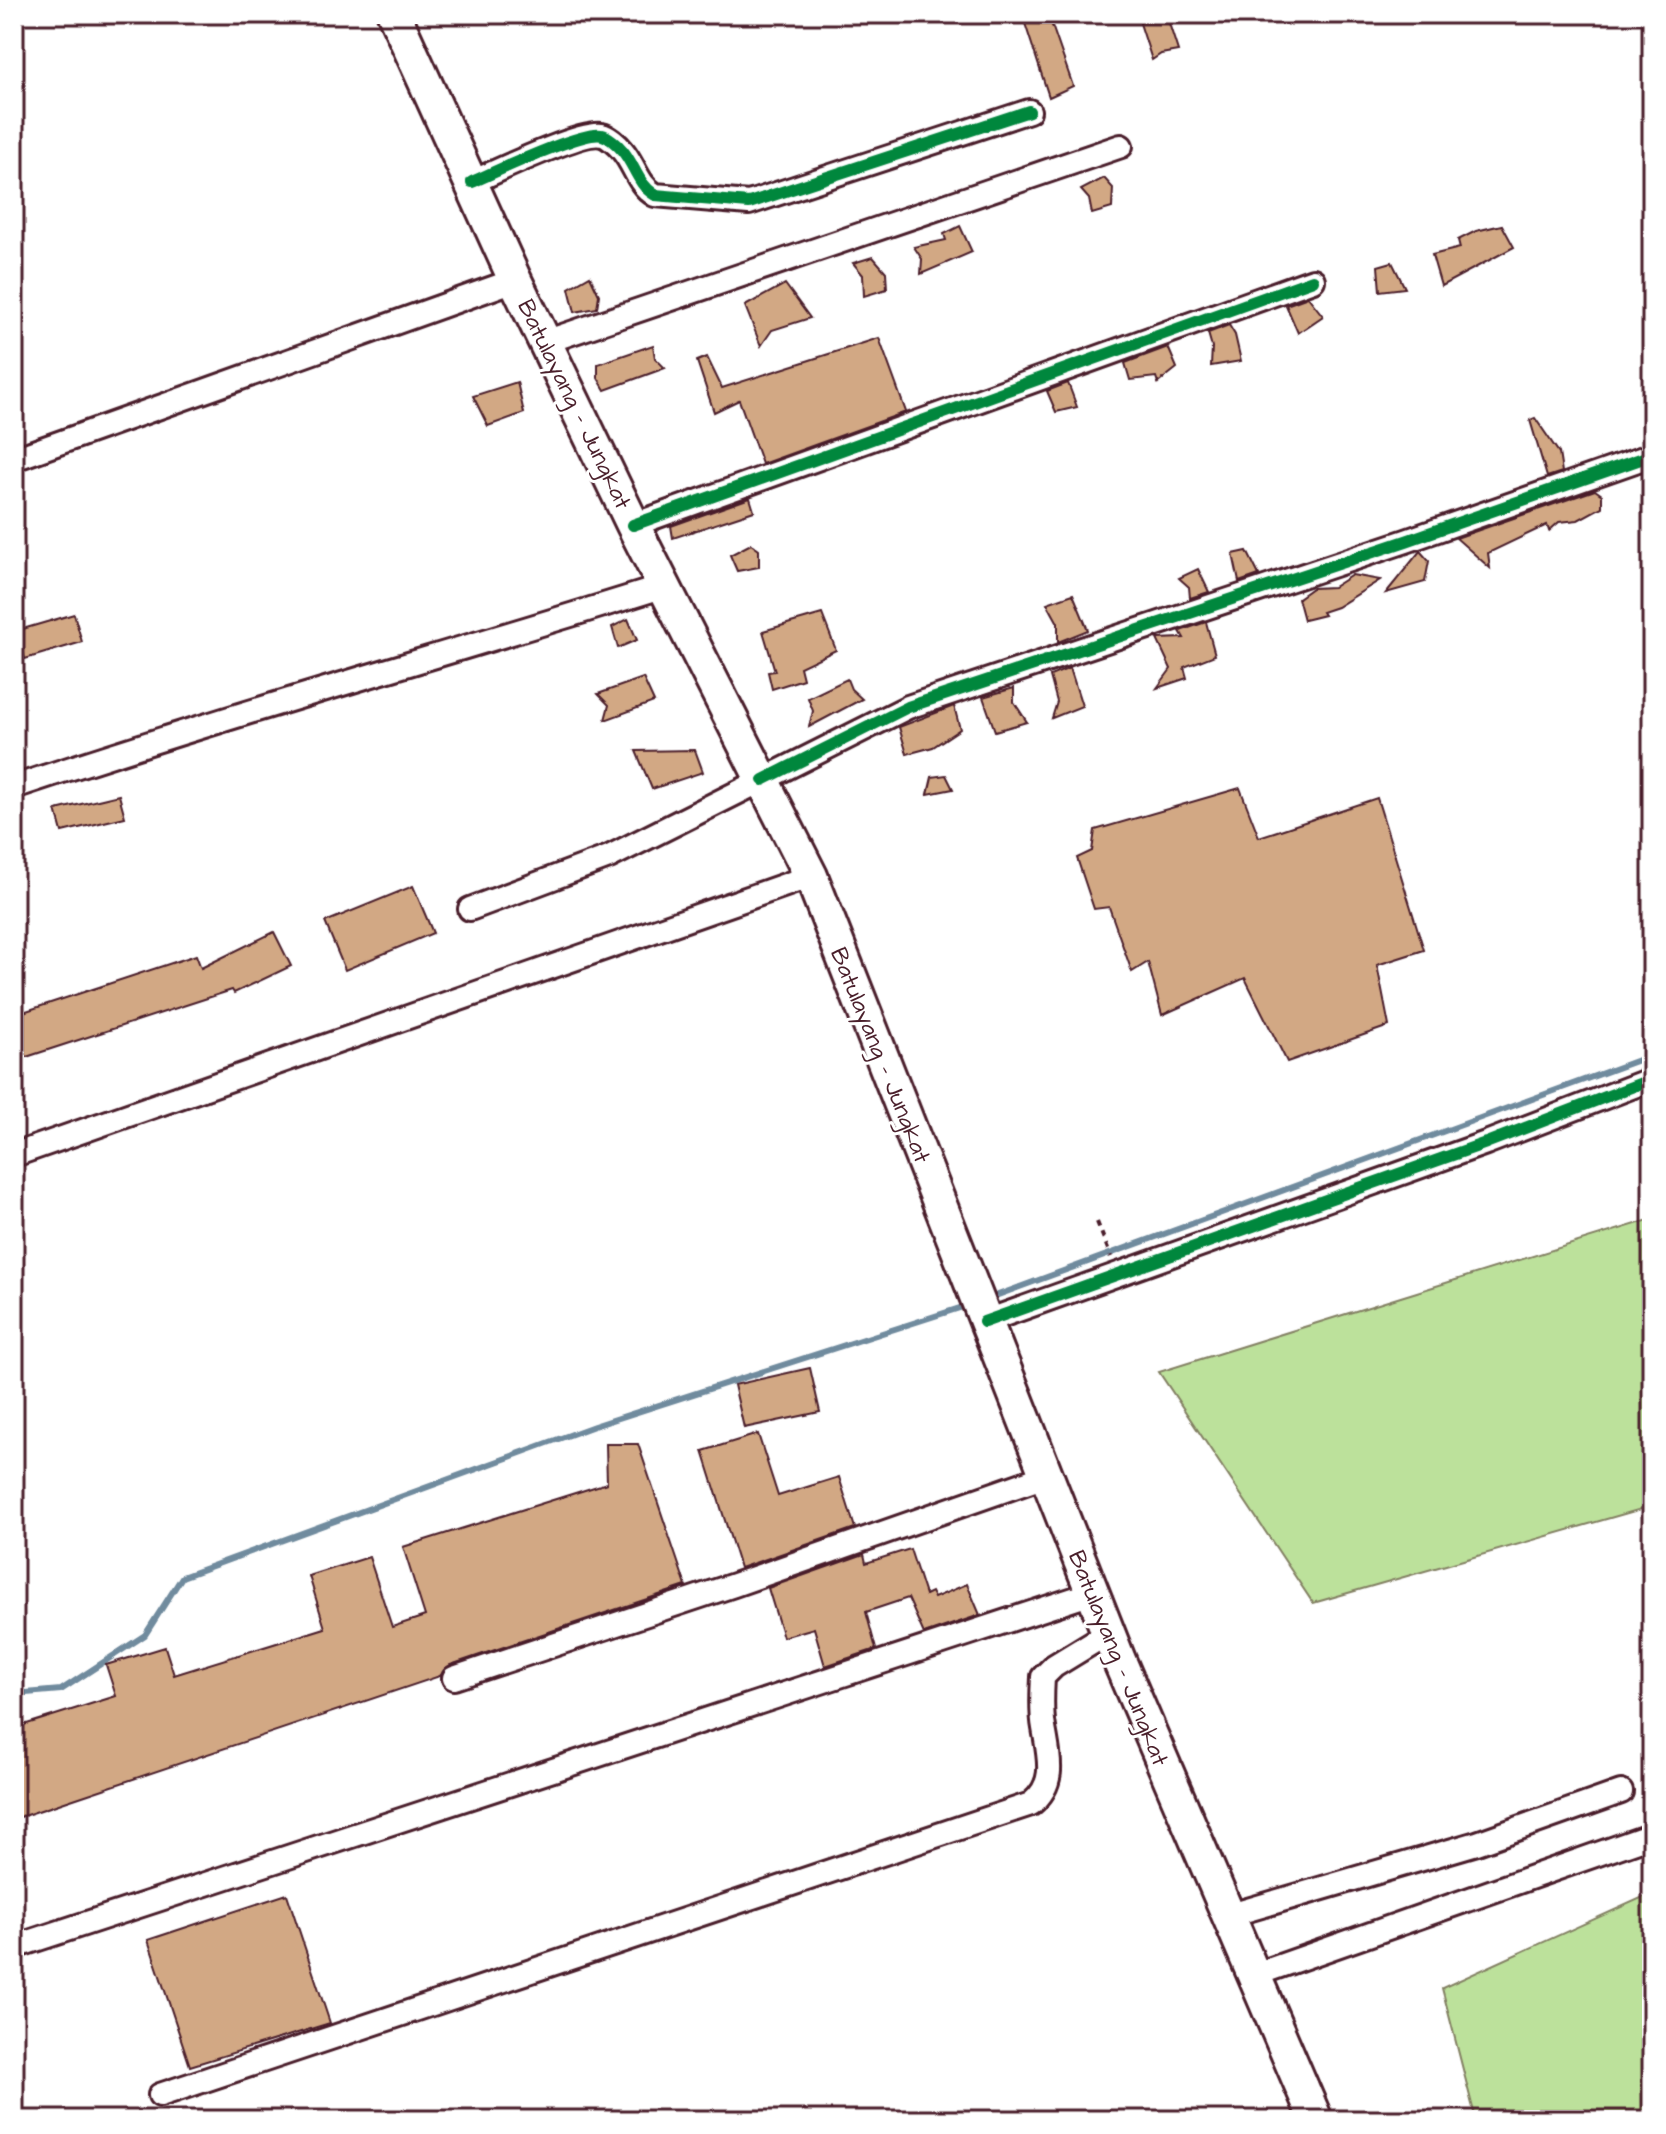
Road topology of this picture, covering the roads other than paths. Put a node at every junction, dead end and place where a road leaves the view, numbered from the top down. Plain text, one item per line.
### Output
1 (394, 14) edge
2 (1029, 111) dead end
3 (1121, 146) dead end
4 (472, 182) junction
5 (515, 280) junction
6 (1313, 280) dead end
7 (545, 342) junction
8 (1652, 455) edge
9 (14, 459) edge
10 (633, 525) junction
11 (665, 586) junction
12 (763, 780) junction
13 (14, 787) edge
14 (811, 876) junction
15 (470, 909) dead end
16 (1652, 1079) edge
17 (14, 1155) edge
18 (979, 1308) junction
19 (1045, 1476) junction
20 (1092, 1593) junction
21 (1108, 1633) junction
22 (454, 1678) dead end
23 (1621, 1792) dead end
24 (1652, 1835) edge
25 (1227, 1916) junction
26 (20, 1945) dead end
27 (1254, 1975) junction
28 (160, 2095) dead end
29 (1308, 2118) edge

1 - 4 highway, Batulayang - Jungkat
2 - 4 street
3 - 7 street
4 - 5 highway, Batulayang - Jungkat
5 - 7 highway, Batulayang - Jungkat
5 - 9 street
6 - 10 street
7 - 10 highway, Batulayang - Jungkat
8 - 12 street
10 - 11 highway, Batulayang - Jungkat
11 - 12 highway, Batulayang - Jungkat
11 - 13 street
12 - 14 highway, Batulayang - Jungkat
12 - 15 street
14 - 17 street
14 - 18 highway, Batulayang - Jungkat
16 - 18 street
18 - 19 highway, Batulayang - Jungkat
19 - 20 highway, Batulayang - Jungkat
19 - 22 street
20 - 21 highway, Batulayang - Jungkat
20 - 26 street
21 - 25 highway, Batulayang - Jungkat
21 - 28 street
23 - 25 street
24 - 27 street
25 - 27 highway, Batulayang - Jungkat
27 - 29 highway, Batulayang - Jungkat

